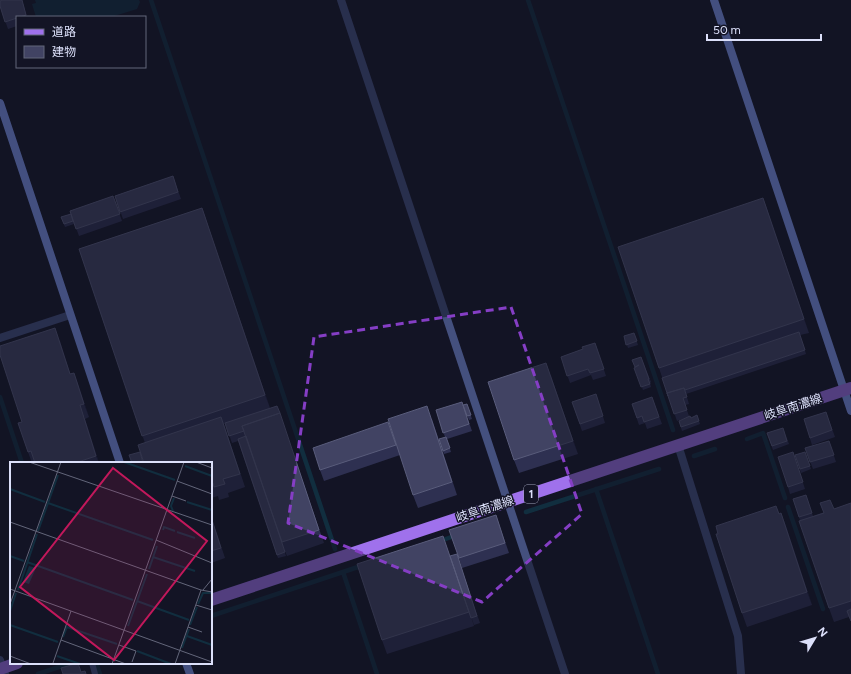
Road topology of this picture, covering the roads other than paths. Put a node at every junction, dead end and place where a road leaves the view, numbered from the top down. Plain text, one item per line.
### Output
1 (341, 0) edge
2 (714, 0) edge
3 (0, 103) edge
4 (70, 315) junction
5 (0, 338) edge
6 (847, 390) edge
7 (851, 411) edge
8 (678, 445) junction
9 (120, 462) edge
10 (508, 501) junction
11 (212, 600) edge
12 (14, 664) edge
13 (92, 664) edge
14 (186, 664) edge
15 (2, 668) edge
16 (95, 674) edge
17 (190, 674) edge
18 (565, 674) edge
19 (741, 674) edge

1 - 10 street
2 - 6 street
3 - 4 street
4 - 5 street
4 - 9 street
6 - 7 street
6 - 8 main road, 岐阜南濃線 / 1
8 - 10 main road, 岐阜南濃線 / 1
8 - 19 street
10 - 11 main road, 岐阜南濃線 / 1
10 - 18 street
12 - 15 main road
13 - 16 lane
14 - 17 street

